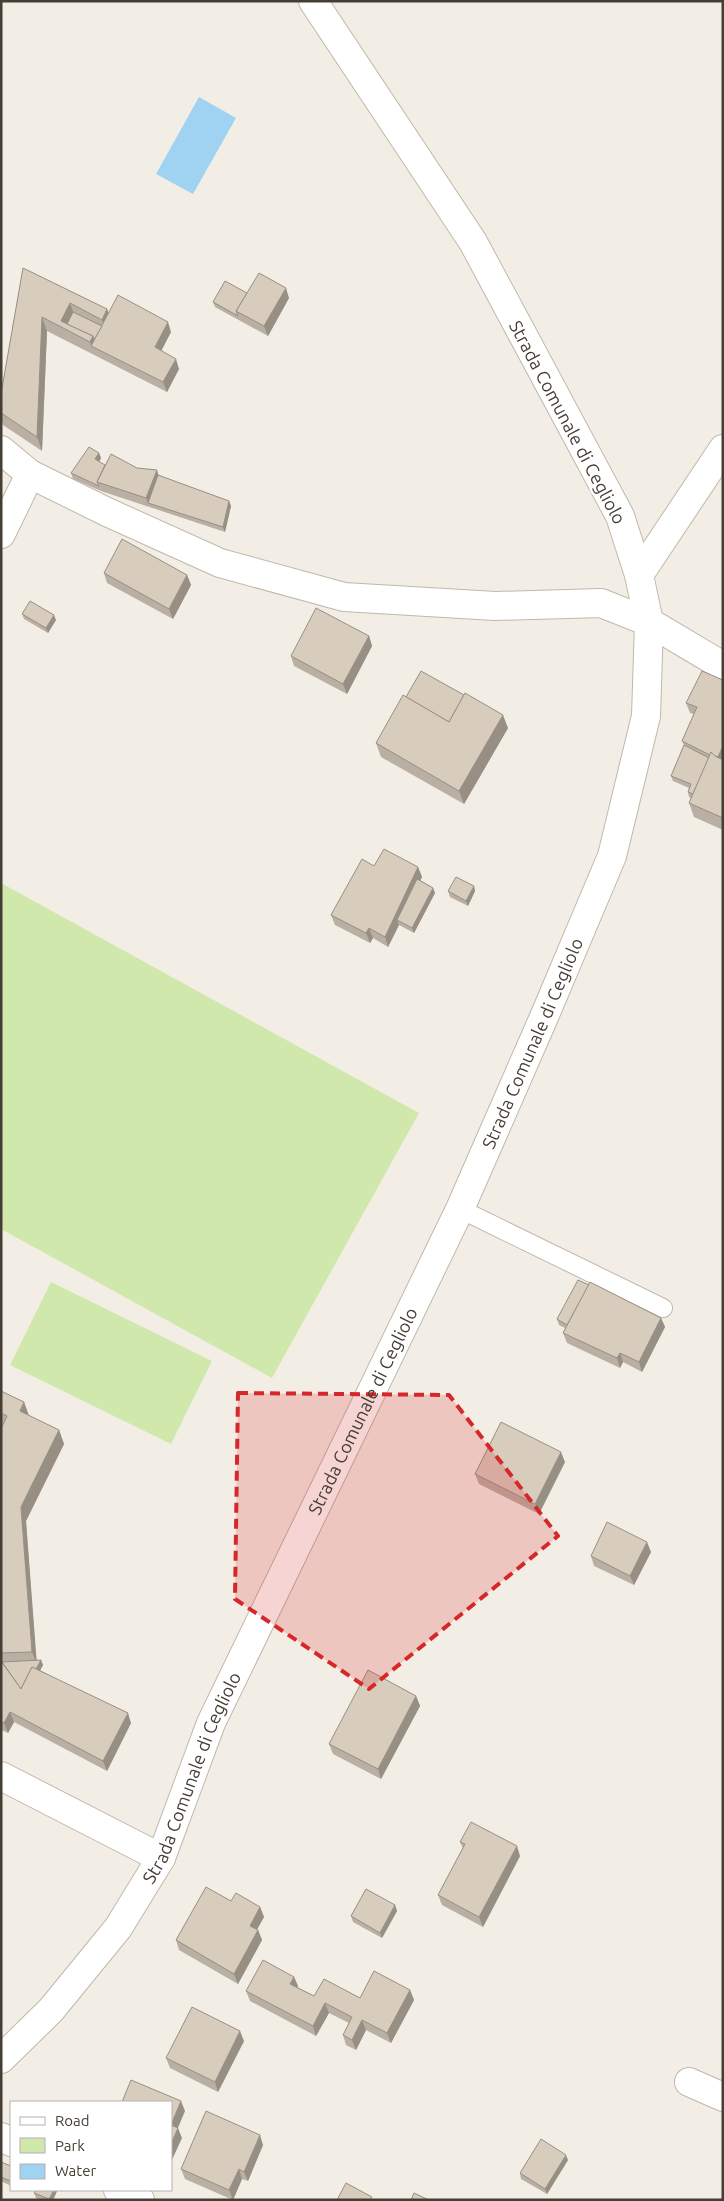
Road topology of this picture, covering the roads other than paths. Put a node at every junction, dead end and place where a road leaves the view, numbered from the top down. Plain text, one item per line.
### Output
1 (313, 1) edge
2 (723, 449) edge
3 (1, 450) edge
4 (30, 474) junction
5 (1, 534) edge
6 (639, 575) junction
7 (648, 622) junction
8 (723, 666) edge
9 (460, 1209) junction
10 (663, 1308) dead end
11 (1, 1776) edge
12 (161, 1858) junction
13 (1, 2059) edge
14 (690, 2082) dead end
15 (723, 2097) edge
16 (120, 2191) edge
17 (140, 2200) edge

1 - 6 street, Strada Comunale di Cegliolo
2 - 6 street
3 - 4 street
4 - 5 street
4 - 7 street
6 - 7 street, Strada Comunale di Cegliolo
7 - 8 street
7 - 9 street, Strada Comunale di Cegliolo
9 - 10 lane
9 - 12 street, Strada Comunale di Cegliolo
11 - 12 street
12 - 13 street, Strada Comunale di Cegliolo
14 - 15 street
16 - 17 street

